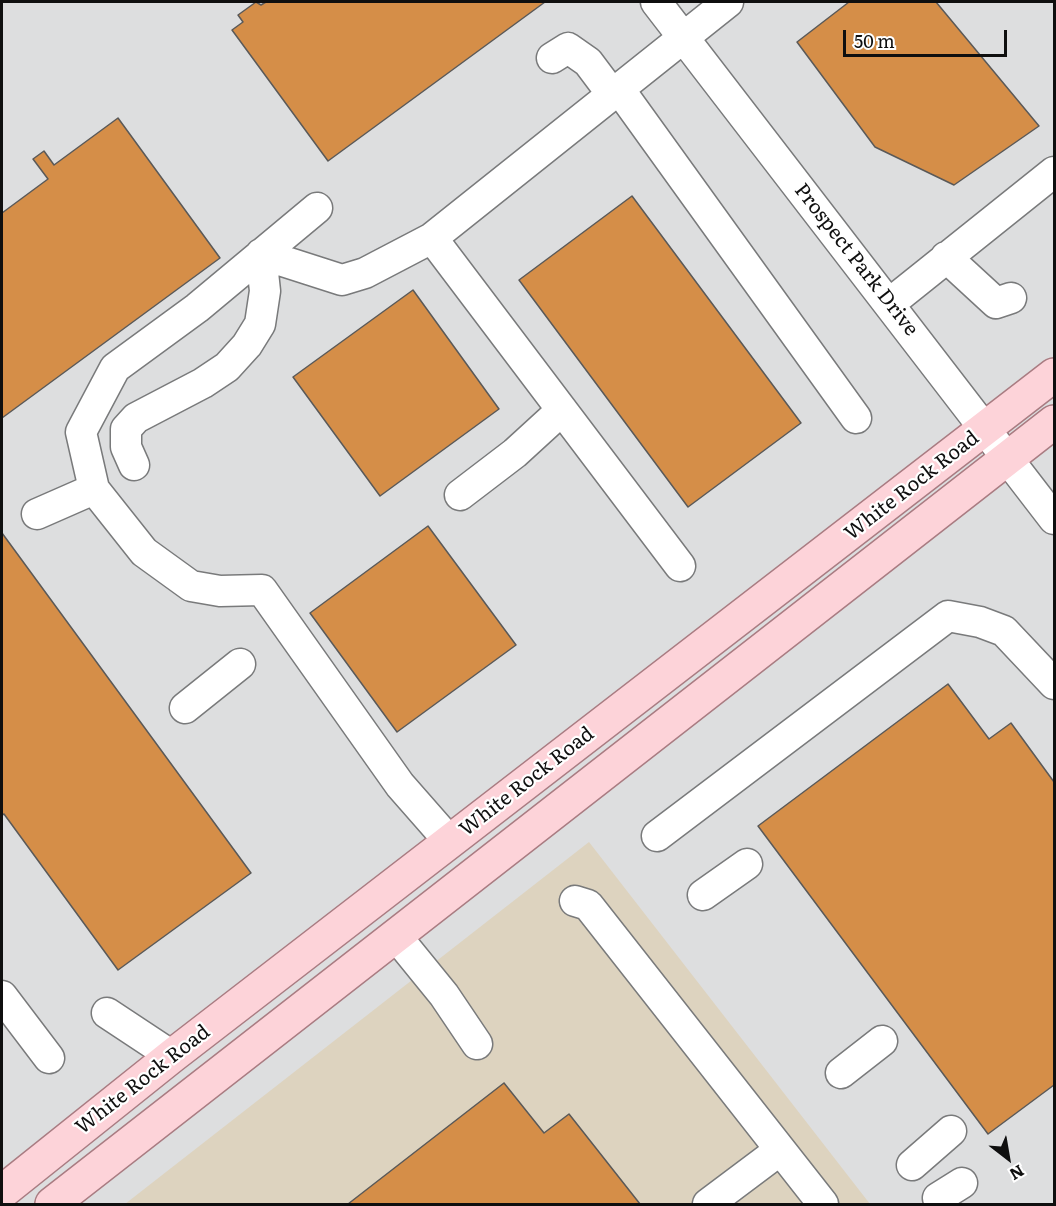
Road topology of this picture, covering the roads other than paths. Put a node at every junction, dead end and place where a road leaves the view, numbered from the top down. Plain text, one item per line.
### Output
1 (656, 2) edge
2 (728, 2) edge
3 (683, 38) junction
4 (552, 58) dead end
5 (616, 91) junction
6 (1054, 172) edge
7 (320, 206) dead end
8 (432, 238) junction
9 (261, 254) junction
10 (945, 257) junction
11 (1011, 298) dead end
12 (889, 304) junction
13 (1054, 375) edge
14 (562, 410) junction
15 (856, 418) dead end
16 (1054, 422) edge
17 (987, 428) junction
18 (1006, 459) junction
19 (134, 465) dead end
20 (94, 489) junction
21 (460, 495) dead end
22 (37, 514) dead end
23 (1054, 519) edge
24 (680, 566) dead end
25 (240, 664) dead end
26 (1054, 684) edge
27 (185, 708) dead end
28 (657, 836) dead end
29 (450, 842) junction
30 (747, 864) dead end
31 (703, 895) dead end
32 (575, 901) dead end
33 (396, 936) junction
34 (2, 996) edge
35 (107, 1013) dead end
36 (882, 1041) dead end
37 (477, 1044) dead end
38 (172, 1056) junction
39 (49, 1058) dead end
40 (840, 1073) dead end
41 (951, 1131) dead end
42 (780, 1150) junction
43 (912, 1166) dead end
44 (2, 1192) edge
45 (52, 1204) edge
46 (708, 1204) edge
47 (823, 1204) edge

1 - 3 street, Prospect Park Drive
2 - 3 street
3 - 5 street
3 - 12 street, Prospect Park Drive
4 - 5 street
5 - 8 street
5 - 15 street
6 - 10 street
7 - 9 street
8 - 9 street
8 - 14 street
9 - 19 street
9 - 20 street
10 - 11 street
10 - 12 street
12 - 17 street, Prospect Park Drive
13 - 17 main road, White Rock Road
14 - 21 street
14 - 24 street
16 - 18 main road, White Rock Road
17 - 18 street, Prospect Park Drive
17 - 29 main road, White Rock Road
18 - 23 street, Prospect Park Drive
18 - 33 main road, White Rock Road
20 - 22 street
20 - 29 street
25 - 27 street
26 - 28 street
29 - 38 main road, White Rock Road
30 - 31 street
32 - 42 street
33 - 37 street
33 - 45 main road, White Rock Road
34 - 39 street
35 - 38 street
36 - 40 street
38 - 44 main road, White Rock Road
41 - 43 street
42 - 46 street
42 - 47 street

